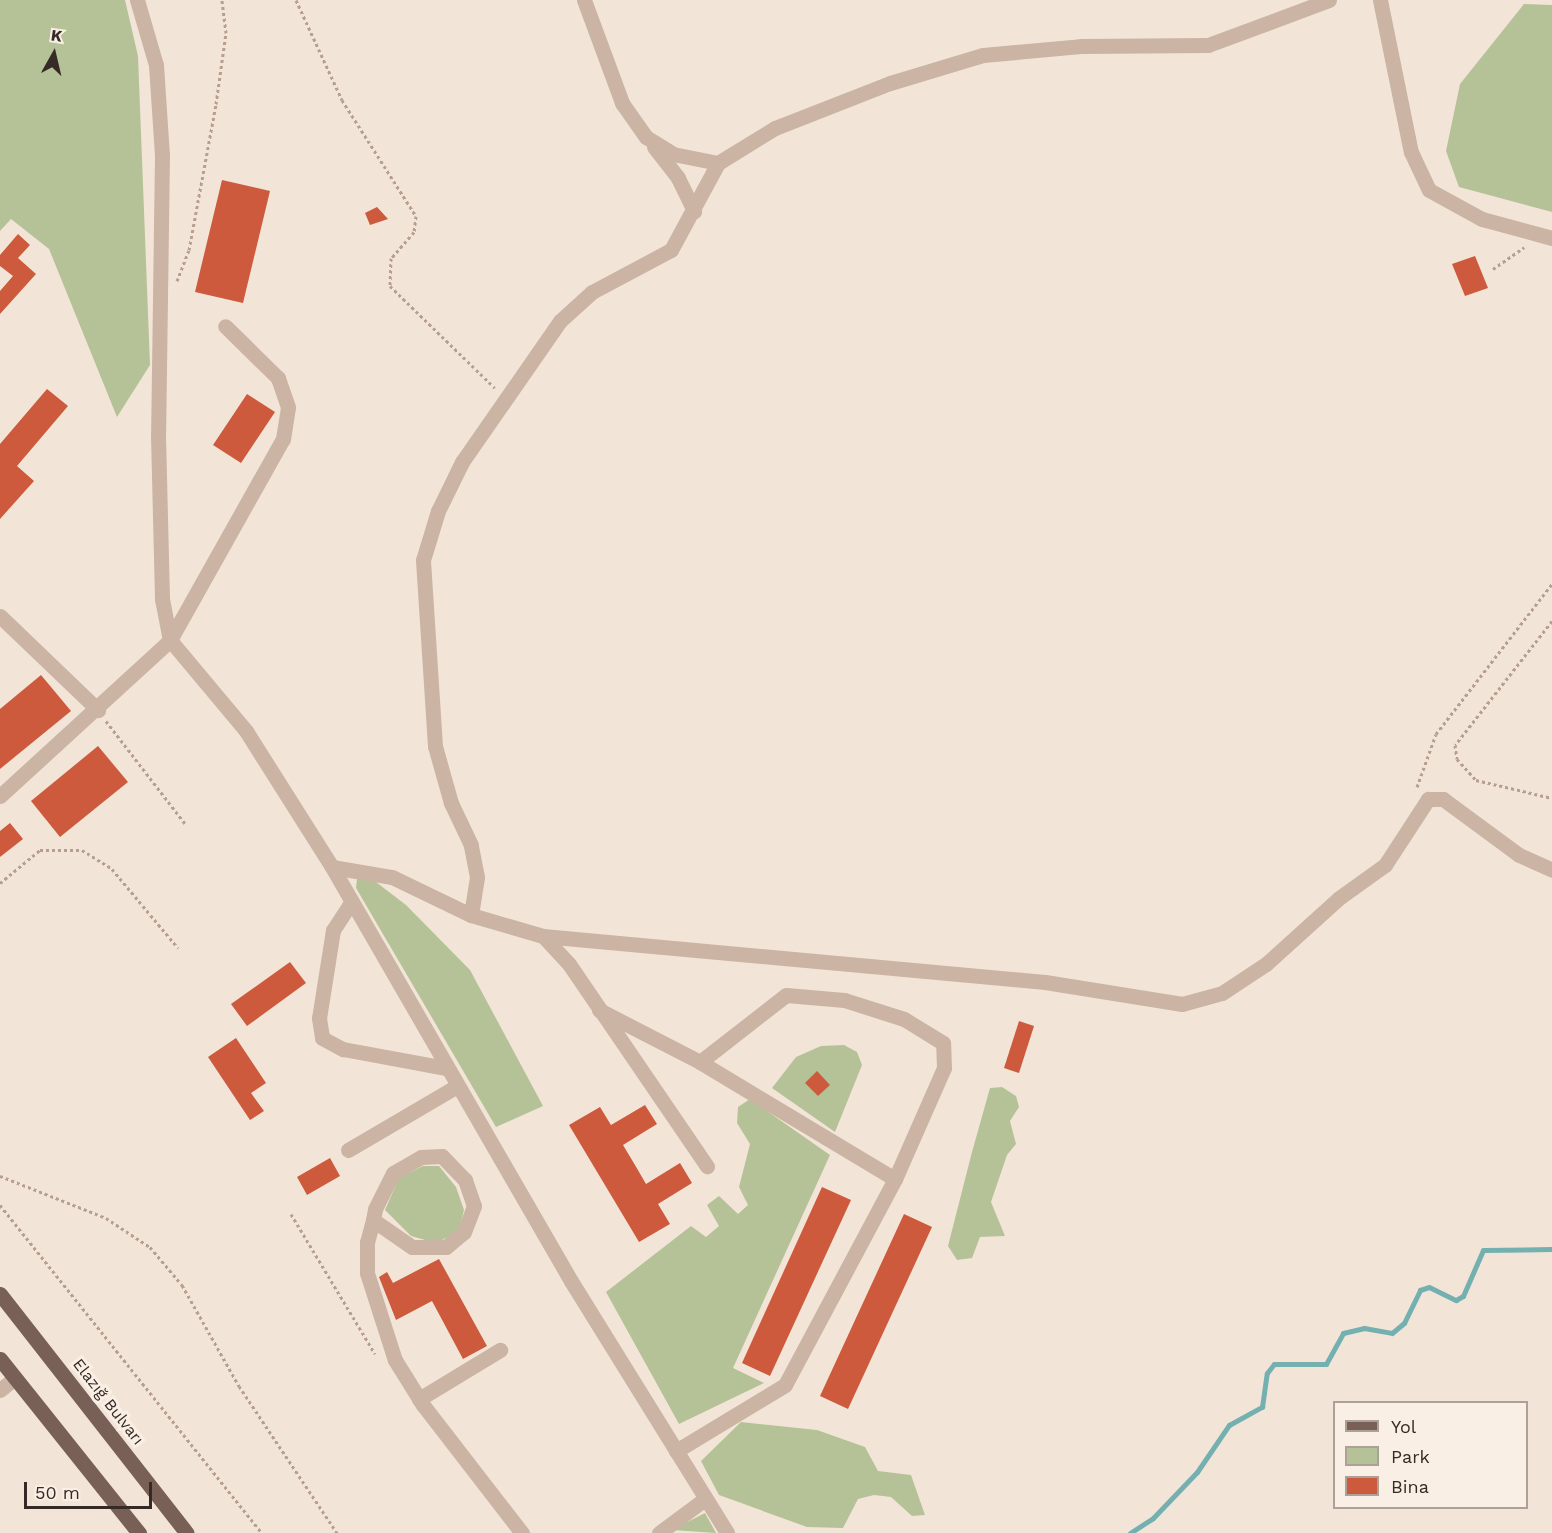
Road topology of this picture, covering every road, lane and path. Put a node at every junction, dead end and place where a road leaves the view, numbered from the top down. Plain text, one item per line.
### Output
1 (137, 0) edge
2 (222, 0) edge
3 (296, 0) edge
4 (584, 0) edge
5 (1329, 0) edge
6 (1380, 0) edge
7 (646, 137) junction
8 (718, 163) junction
9 (694, 211) junction
10 (1546, 237) edge
11 (1493, 269) dead end
12 (173, 292) dead end
13 (225, 326) dead end
14 (507, 400) junction
15 (1552, 584) edge
16 (0, 616) edge
17 (1552, 621) edge
18 (170, 640) junction
19 (98, 710) junction
20 (0, 796) edge
21 (1552, 798) edge
22 (1417, 811) junction
23 (186, 825) dead end
24 (332, 867) junction
25 (1552, 870) edge
26 (0, 883) edge
27 (350, 904) junction
28 (471, 915) junction
29 (543, 936) junction
30 (178, 948) dead end
31 (599, 1011) junction
32 (700, 1062) junction
33 (446, 1068) junction
34 (457, 1086) junction
35 (348, 1150) dead end
36 (707, 1166) dead end
37 (0, 1176) edge
38 (895, 1179) junction
39 (0, 1205) edge
40 (291, 1214) dead end
41 (373, 1220) junction
42 (0, 1294) edge
43 (500, 1350) dead end
44 (0, 1359) edge
45 (379, 1360) dead end
46 (15, 1378) junction
47 (0, 1390) edge
48 (419, 1399) junction
49 (676, 1451) junction
50 (705, 1499) junction
51 (139, 1533) edge
52 (187, 1533) edge
53 (262, 1533) edge
54 (337, 1533) edge
55 (522, 1533) edge
56 (659, 1533) edge
57 (727, 1533) edge

1 - 18 lane
2 - 12 path
3 - 14 path
4 - 7 lane
5 - 8 lane
6 - 10 lane
7 - 8 lane
7 - 9 lane
8 - 9 lane
9 - 14 lane
10 - 11 path
13 - 18 lane
14 - 28 lane
15 - 22 path
16 - 19 lane
17 - 21 path
18 - 19 lane
18 - 24 lane
19 - 20 lane
19 - 23 path
22 - 25 lane
22 - 29 lane
24 - 27 lane
24 - 28 lane
26 - 30 path
27 - 33 lane
27 - 33 lane
28 - 29 lane
29 - 31 lane
31 - 32 lane
31 - 36 lane
32 - 38 lane
32 - 38 lane
33 - 34 lane
34 - 35 lane
34 - 49 lane
37 - 54 path
38 - 49 lane
39 - 53 path
40 - 45 path
41 - 41 lane
41 - 48 lane
42 - 52 main road, Elazığ Bulvarı
43 - 48 lane
44 - 46 main road
46 - 47 lane
46 - 51 main road
48 - 55 lane
49 - 50 lane
50 - 56 lane
50 - 57 lane

